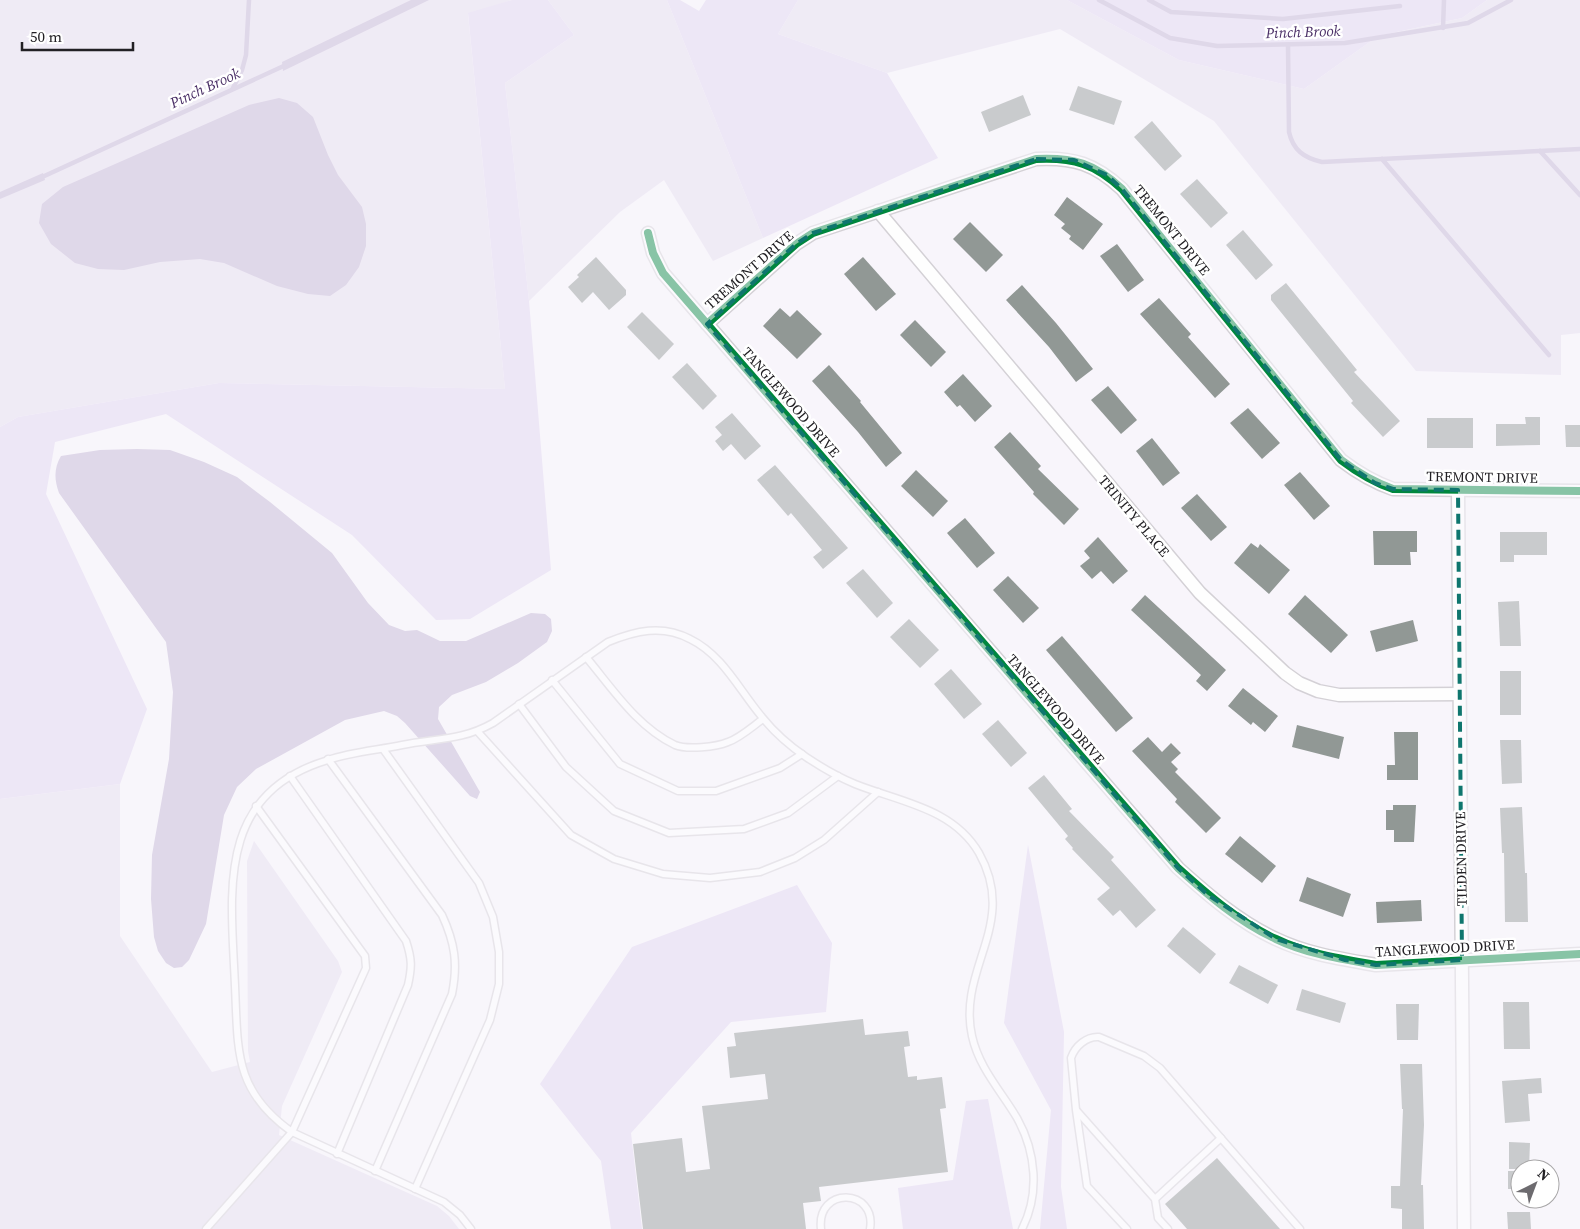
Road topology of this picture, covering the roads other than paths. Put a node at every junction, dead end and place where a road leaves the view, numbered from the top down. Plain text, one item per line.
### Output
1 (878, 211) junction
2 (648, 234) dead end
3 (707, 324) junction
4 (1458, 490) junction
5 (1580, 491) edge
6 (586, 657) junction
7 (552, 680) junction
8 (1460, 694) junction
9 (519, 704) junction
10 (763, 719) junction
11 (478, 732) junction
12 (383, 749) junction
13 (802, 754) junction
14 (328, 759) junction
15 (290, 776) junction
16 (838, 776) junction
17 (878, 792) junction
18 (256, 806) junction
19 (1580, 954) edge
20 (1462, 960) junction
21 (1076, 1110) junction
22 (292, 1132) junction
23 (1222, 1138) junction
24 (337, 1154) junction
25 (375, 1171) junction
26 (415, 1189) junction
27 (1155, 1198) junction
28 (206, 1229) edge
29 (471, 1229) edge
30 (821, 1229) edge
31 (870, 1229) edge
32 (1022, 1229) edge
33 (1126, 1229) edge
34 (1168, 1229) edge
35 (1300, 1229) edge
36 (1464, 1229) edge

1 - 3 street, TREMONT DRIVE
1 - 4 street, TREMONT DRIVE
1 - 8 street, TRINITY PLACE
2 - 3 street, TANGLEWOOD DRIVE
3 - 20 street, TANGLEWOOD DRIVE
4 - 5 street, TREMONT DRIVE
4 - 8 street, TILDEN DRIVE
6 - 7 lane
6 - 10 lane
6 - 10 lane
7 - 9 lane
7 - 13 lane
8 - 20 street, TILDEN DRIVE
9 - 11 lane
9 - 16 lane
10 - 13 lane
11 - 12 lane
11 - 17 lane
12 - 14 lane
12 - 26 lane
13 - 16 lane
14 - 15 lane
14 - 25 lane
15 - 18 lane
15 - 24 lane
16 - 17 lane
17 - 32 lane
18 - 22 lane
18 - 22 lane
19 - 20 street, TANGLEWOOD DRIVE
20 - 36 street, TILDEN DRIVE
21 - 23 lane
21 - 27 lane
21 - 33 lane
22 - 24 lane
22 - 28 lane
23 - 27 lane
23 - 35 lane
24 - 25 lane
25 - 26 lane
26 - 29 lane
27 - 34 lane
30 - 31 lane

